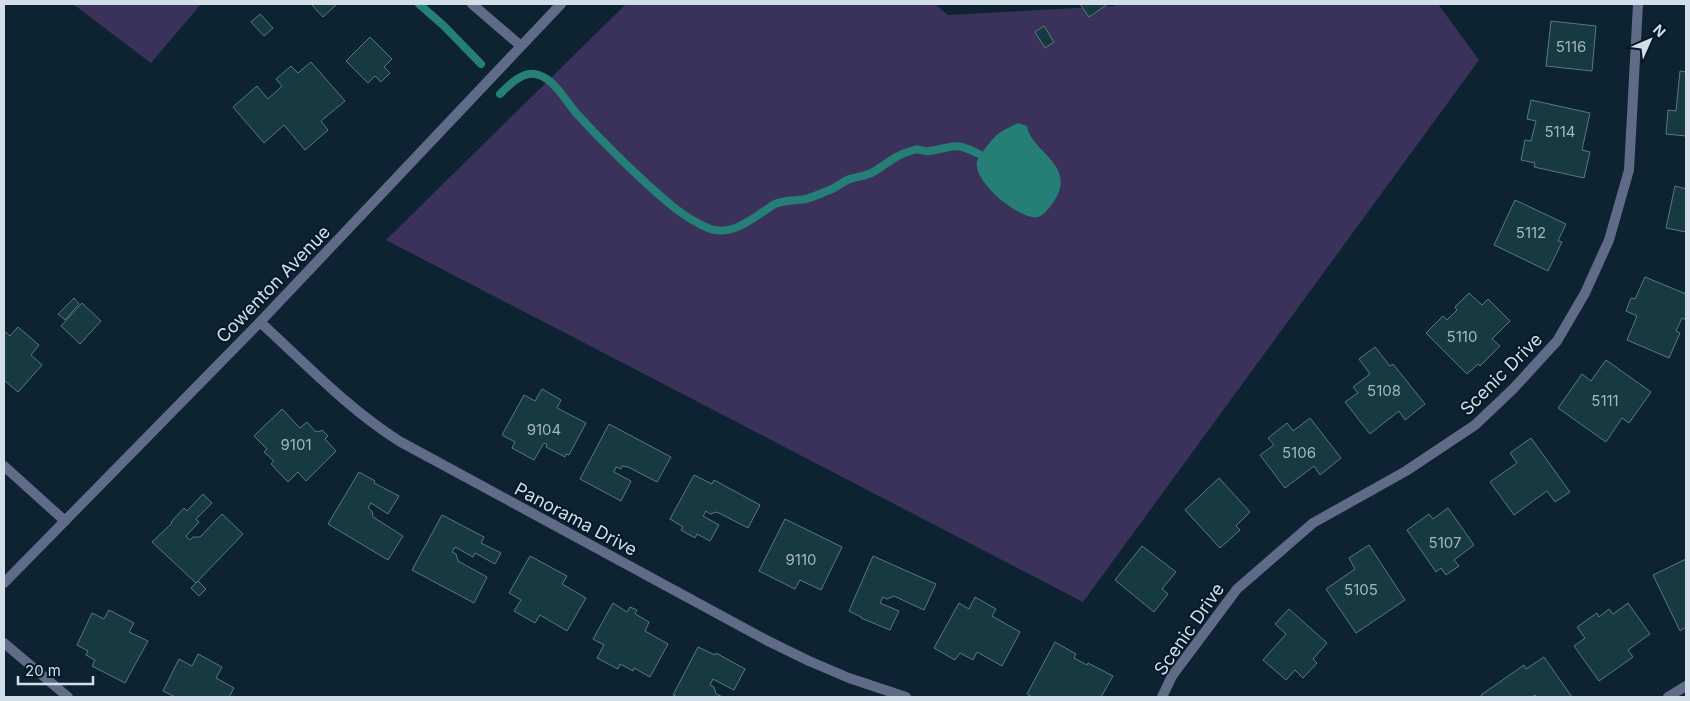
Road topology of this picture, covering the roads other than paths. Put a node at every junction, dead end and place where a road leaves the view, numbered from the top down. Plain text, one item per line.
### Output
1 (472, 4) edge
2 (561, 4) edge
3 (1638, 4) edge
4 (521, 46) junction
5 (260, 322) junction
6 (4, 466) edge
7 (65, 521) junction
8 (4, 583) edge
9 (4, 643) edge
10 (1686, 686) edge
11 (68, 697) edge
12 (906, 697) edge
13 (1162, 697) edge
14 (1668, 697) edge

1 - 4 street
2 - 4 street, Cowenton Avenue
3 - 13 street, Scenic Drive
4 - 5 street, Cowenton Avenue
5 - 7 street, Cowenton Avenue
5 - 12 street, Panorama Drive
6 - 7 street
7 - 8 street, Cowenton Avenue
9 - 11 street
10 - 14 street

